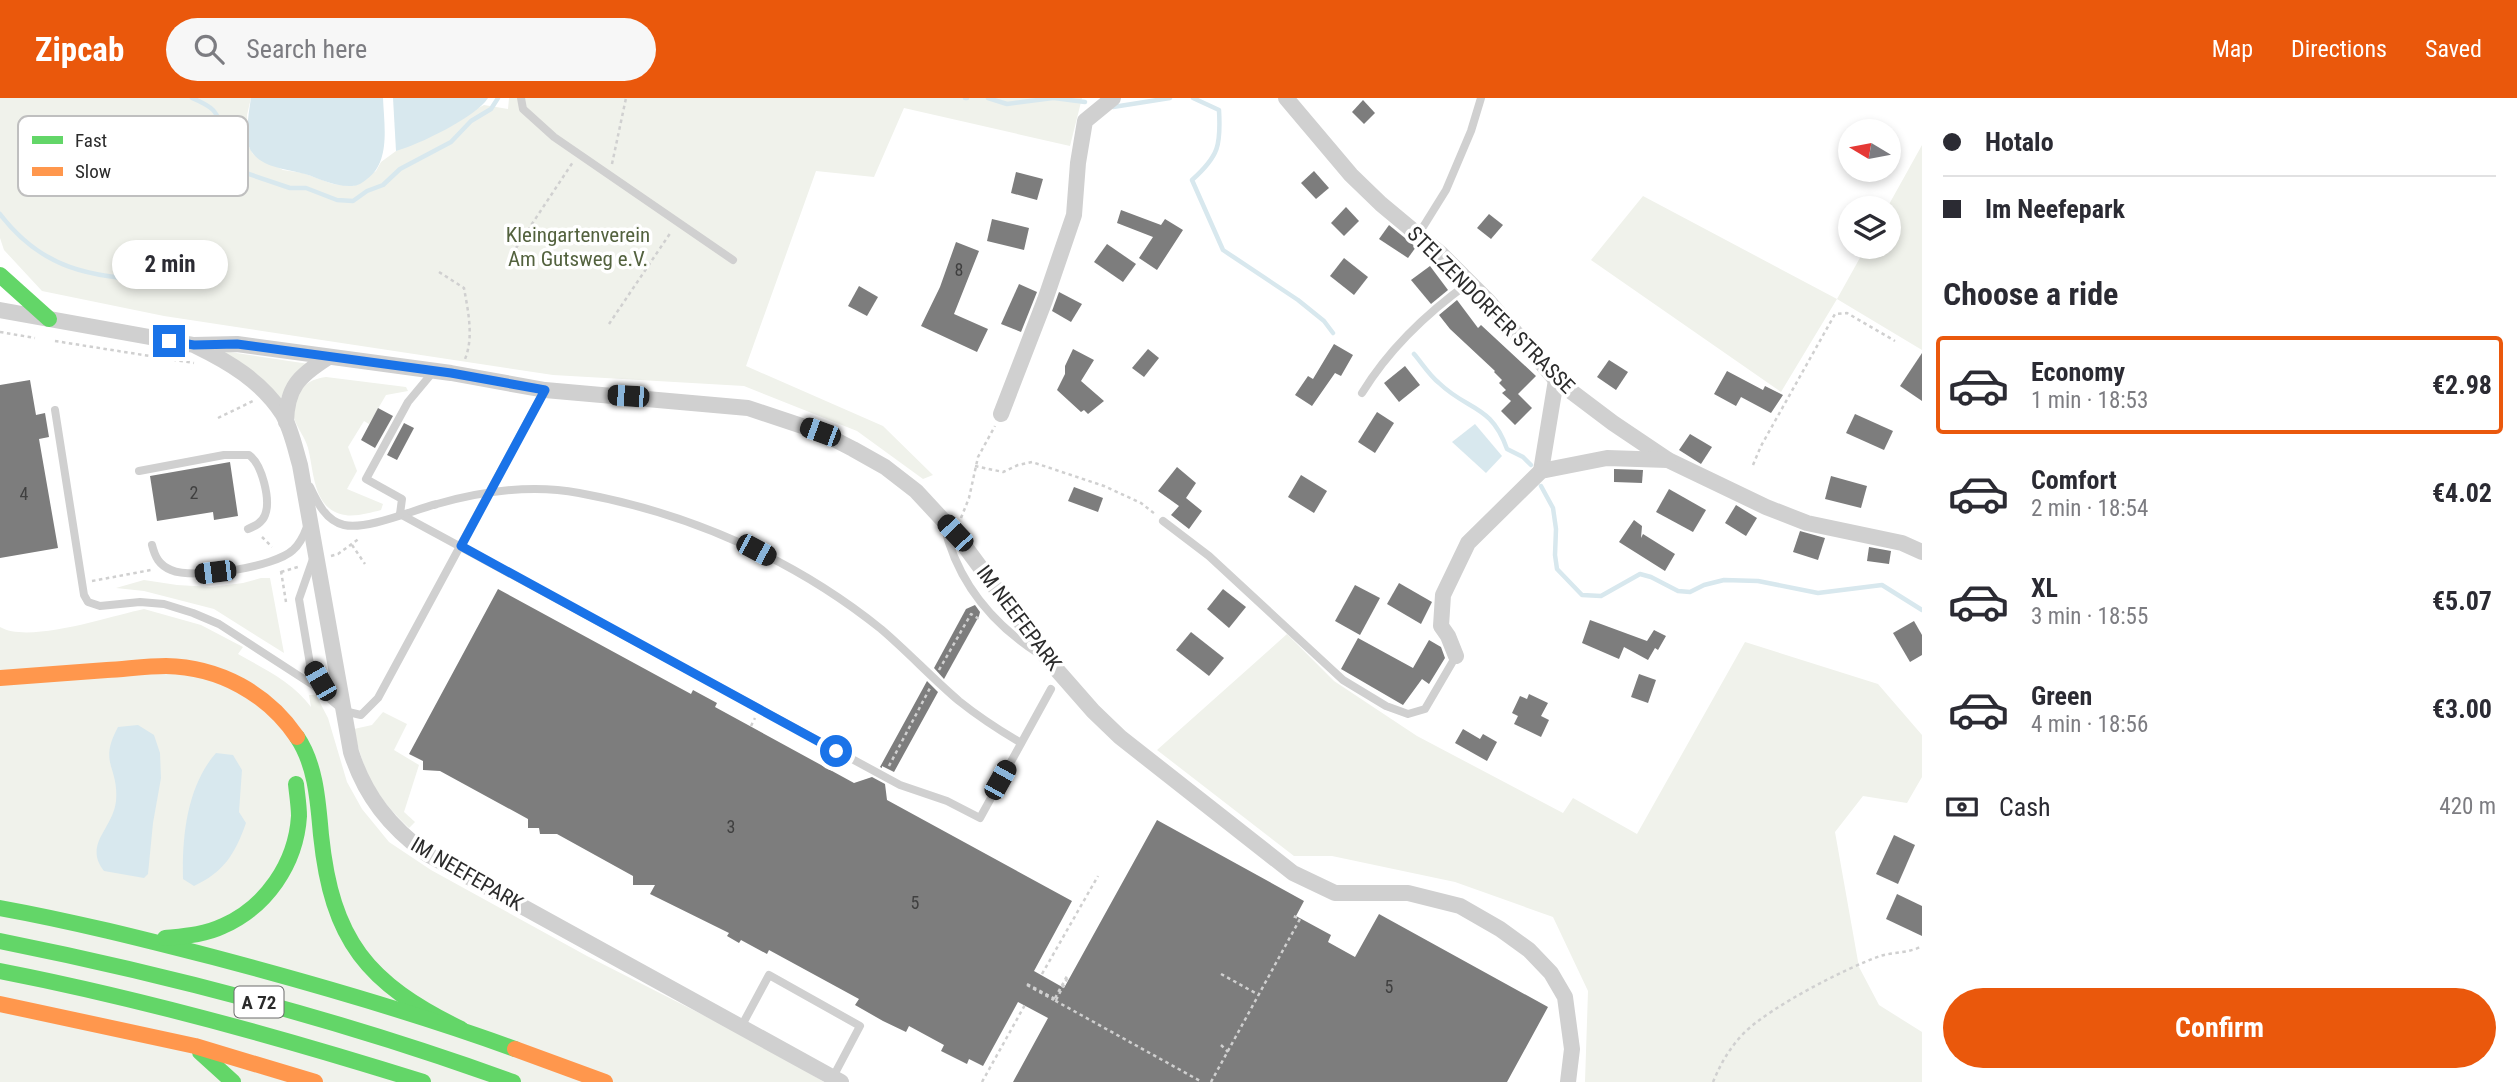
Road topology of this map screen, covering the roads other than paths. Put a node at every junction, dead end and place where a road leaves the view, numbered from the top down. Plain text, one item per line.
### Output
1 (521, 98) edge
2 (1113, 98) edge
3 (1286, 98) edge
4 (1481, 98) edge
5 (1418, 234) junction
6 (733, 260) dead end
7 (0, 275) edge
8 (1469, 282) junction
9 (0, 310) edge
10 (49, 319) junction
11 (194, 345) junction
12 (327, 358) junction
13 (433, 372) junction
14 (1556, 380) junction
15 (545, 390) junction
16 (1362, 393) dead end
17 (55, 410) dead end
18 (1001, 414) road end
19 (286, 422) junction
20 (1668, 460) junction
21 (300, 465) junction
22 (139, 471) dead end
23 (1541, 471) junction
24 (490, 492) junction
25 (309, 513) junction
26 (400, 514) junction
27 (943, 519) junction
28 (1163, 521) road end
29 (248, 529) dead end
30 (152, 545) dead end
31 (461, 546) junction
32 (315, 551) junction
33 (1922, 552) edge
34 (1455, 656) joint
35 (1050, 662) junction
36 (0, 678) edge
37 (1051, 689) dead end
38 (330, 698) junction
39 (344, 711) junction
40 (1021, 743) junction
41 (292, 771) dead end
42 (0, 908) edge
43 (139, 938) junction
44 (0, 941) edge
45 (0, 971) edge
46 (0, 1004) edge
47 (741, 1027) junction
48 (461, 1029) junction
49 (195, 1046) junction
50 (837, 1080) edge
51 (233, 1082) edge
52 (316, 1082) edge
53 (423, 1082) edge
54 (513, 1082) edge
55 (605, 1082) edge
56 (1568, 1082) edge

1 - 6 lane
2 - 18 street
3 - 5 street, STELZENDORFER STRASSE
4 - 5 lane
5 - 8 street, STELZENDORFER STRASSE
7 - 10 highway
8 - 14 street, STELZENDORFER STRASSE
8 - 16 lane
9 - 10 street, IM NEEFEPARK
10 - 11 street, IM NEEFEPARK
11 - 12 street, IM NEEFEPARK
11 - 19 street, IM NEEFEPARK
12 - 13 street, IM NEEFEPARK
12 - 19 street, IM NEEFEPARK
13 - 15 street, IM NEEFEPARK
13 - 26 lane
14 - 20 street, STELZENDORFER STRASSE
14 - 23 street
15 - 24 lane
15 - 27 street, IM NEEFEPARK
17 - 38 lane
19 - 21 street, IM NEEFEPARK
20 - 23 street
20 - 33 street, STELZENDORFER STRASSE
21 - 25 street, IM NEEFEPARK
21 - 26 lane
22 - 29 lane
23 - 34 street
24 - 26 lane
24 - 31 lane
24 - 40 lane
25 - 30 lane
25 - 32 street, IM NEEFEPARK
26 - 31 lane
27 - 35 street, IM NEEFEPARK
27 - 35 lane
28 - 34 lane
31 - 39 lane
31 - 40 lane
32 - 38 lane
32 - 39 street, IM NEEFEPARK
35 - 56 street, IM NEEFEPARK
36 - 48 highway
37 - 40 lane
38 - 39 lane
39 - 47 street, IM NEEFEPARK
41 - 43 highway
42 - 43 highway
43 - 48 highway
44 - 54 highway, A 72
45 - 53 highway, A 72
46 - 49 highway
47 - 50 street, IM NEEFEPARK
47 - 50 lane
48 - 55 highway
49 - 51 highway
49 - 52 highway

